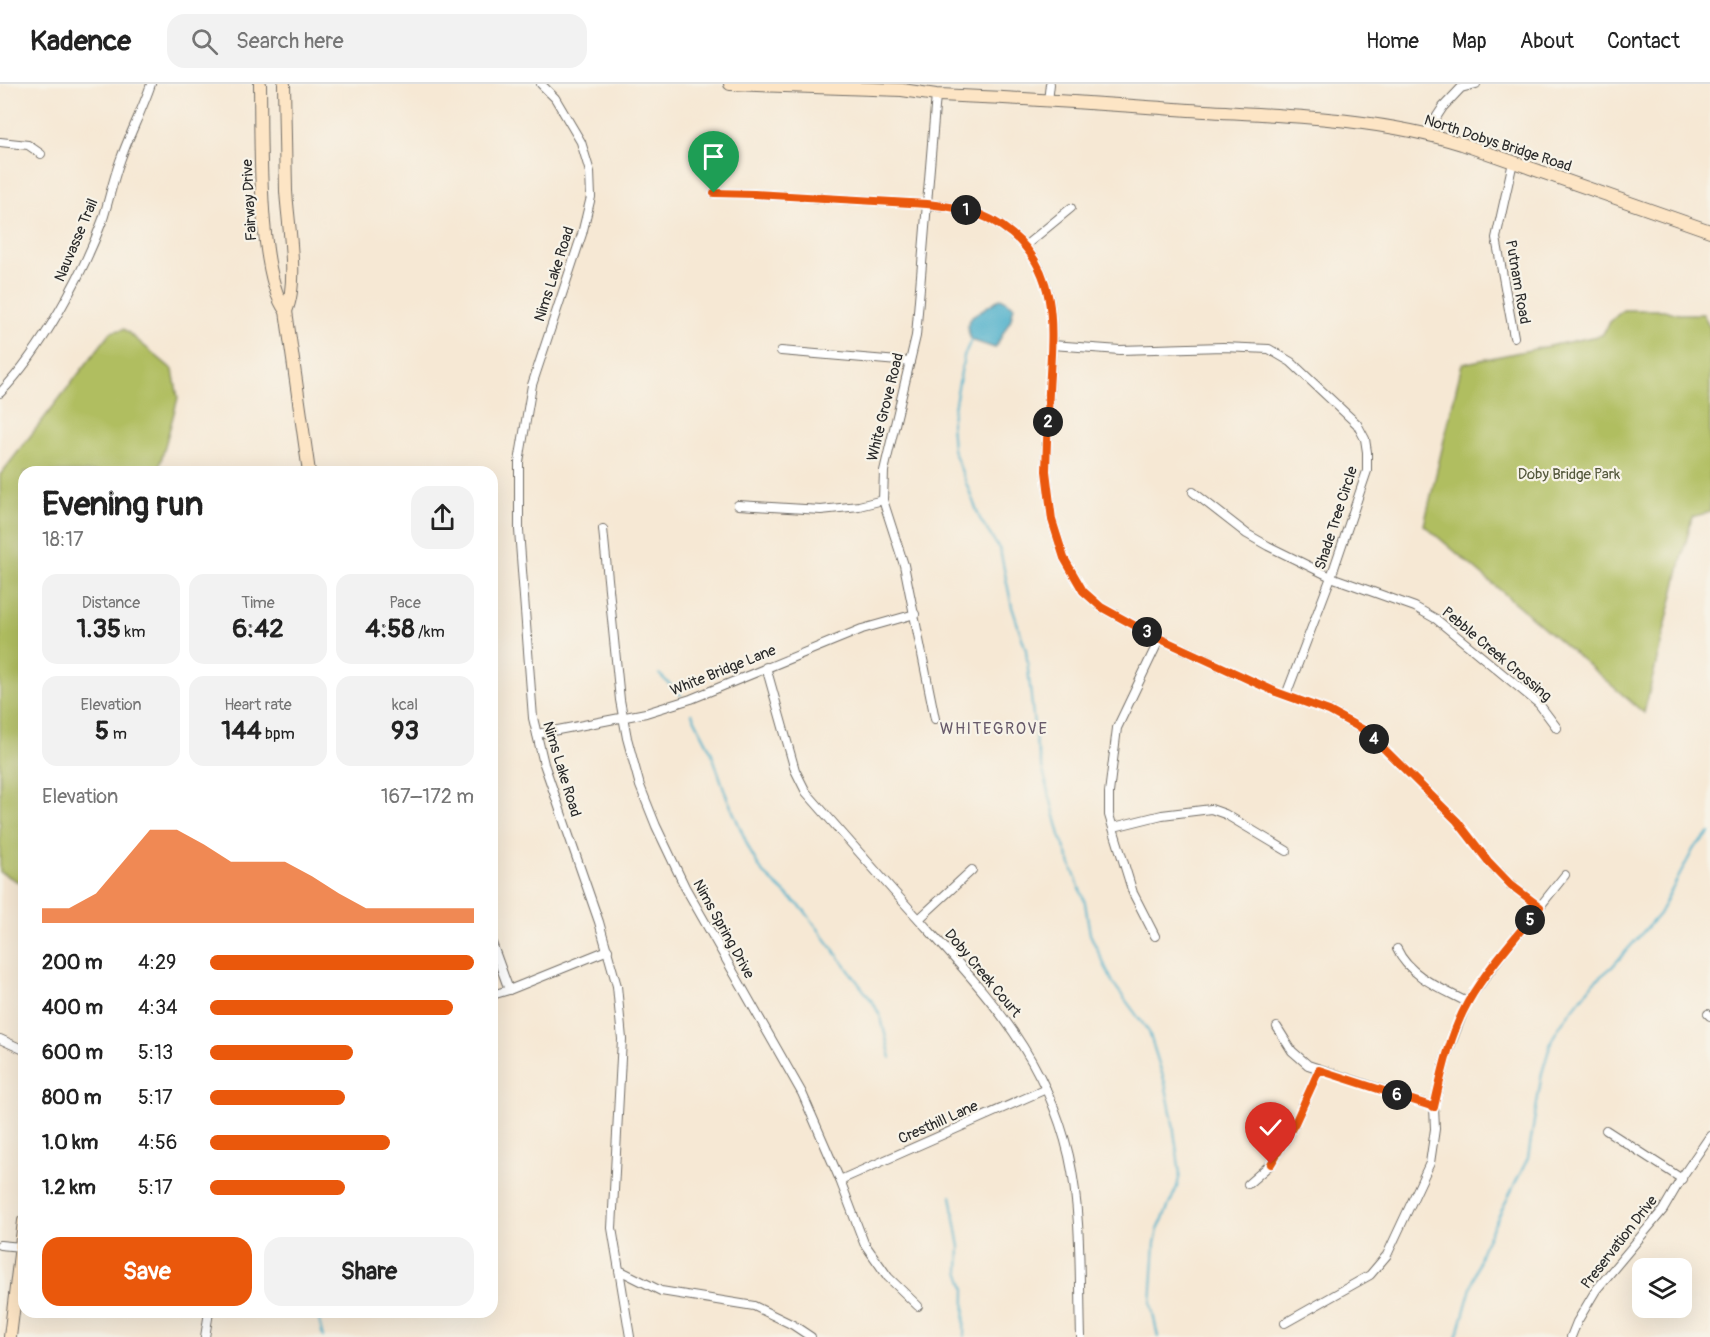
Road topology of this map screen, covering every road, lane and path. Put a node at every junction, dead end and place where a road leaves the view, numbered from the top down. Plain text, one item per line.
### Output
1 (150, 84) edge
2 (260, 84) edge
3 (284, 84) edge
4 (542, 84) edge
5 (730, 84) edge
6 (1050, 84) edge
7 (1476, 84) edge
8 (936, 95) junction
9 (1048, 101) junction
10 (1426, 133) junction
11 (0, 142) edge
12 (41, 154) dead end
13 (1513, 162) junction
14 (714, 193) dead end
15 (927, 204) junction
16 (1071, 208) dead end
17 (1710, 231) edge
18 (1026, 245) junction
19 (286, 310) junction
20 (1514, 337) dead end
21 (1052, 345) junction
22 (781, 351) dead end
23 (910, 362) junction
24 (0, 393) edge
25 (308, 466) edge
26 (1193, 492) dead end
27 (883, 500) junction
28 (738, 505) dead end
29 (603, 529) dead end
30 (1331, 577) junction
31 (915, 614) junction
32 (1160, 638) junction
33 (766, 667) junction
34 (1286, 695) junction
35 (624, 716) junction
36 (935, 719) dead end
37 (1557, 728) dead end
38 (537, 734) junction
39 (1114, 827) junction
40 (1287, 851) dead end
41 (972, 870) dead end
42 (1565, 875) dead end
43 (1540, 907) junction
44 (919, 919) junction
45 (1155, 936) dead end
46 (1397, 949) dead end
47 (608, 950) junction
48 (498, 960) edge
49 (509, 990) junction
50 (498, 993) edge
51 (1467, 1002) junction
52 (1276, 1027) dead end
53 (0, 1039) edge
54 (18, 1047) edge
55 (1319, 1070) junction
56 (1046, 1089) junction
57 (1434, 1107) junction
58 (1606, 1130) dead end
59 (1710, 1136) edge
60 (1682, 1179) junction
61 (840, 1180) junction
62 (1248, 1184) dead end
63 (0, 1245) edge
64 (18, 1246) edge
65 (619, 1270) junction
66 (18, 1271) edge
67 (918, 1306) dead end
68 (208, 1318) edge
69 (1285, 1323) dead end
70 (10, 1337) edge
71 (205, 1337) edge
72 (630, 1337) edge
73 (812, 1337) edge
74 (1081, 1337) edge
75 (1571, 1337) edge

1 - 24 street, Nauvasse Trail
2 - 19 street, Fairway Drive
3 - 19 street, Fairway Drive
4 - 38 street, Nims Lake Road
5 - 8 street, North Dobys Bridge Road
6 - 9 street
7 - 10 street
8 - 9 street, North Dobys Bridge Road
8 - 15 street, White Grove Road
9 - 10 street, North Dobys Bridge Road
10 - 13 street, North Dobys Bridge Road
11 - 12 street
13 - 17 street, North Dobys Bridge Road
13 - 20 street, Putnam Road
14 - 15 street
15 - 18 street
15 - 23 street, White Grove Road
16 - 18 street
18 - 21 street
19 - 25 street, Fairway Drive
21 - 30 street, Shade Tree Circle
21 - 32 street
22 - 23 street
23 - 27 street, White Grove Road
26 - 30 street, Pebble Creek Crossing
27 - 28 street
27 - 31 street, White Grove Road
29 - 35 street, Nims Spring Drive
30 - 34 street, Shade Tree Circle
30 - 37 street, Pebble Creek Crossing
31 - 33 street, White Bridge Lane
31 - 36 street, White Grove Road
32 - 34 street
32 - 39 street
33 - 35 street, White Bridge Lane
33 - 44 street, Doby Creek Court
34 - 43 street
35 - 38 street, White Bridge Lane
35 - 61 street, Nims Spring Drive
38 - 47 street, Nims Lake Road
39 - 40 street
39 - 45 street
41 - 44 street
42 - 43 street
43 - 51 street
44 - 56 street, Doby Creek Court
46 - 51 street
47 - 49 street
47 - 65 street, Nims Lake Road
48 - 49 street
49 - 50 street
51 - 57 street
52 - 55 street
53 - 54 street
55 - 57 street
55 - 62 street
56 - 61 street, Cresthill Lane
56 - 74 street, Doby Creek Court
57 - 69 street
58 - 60 street
59 - 60 street, Preservation Drive
60 - 75 street, Preservation Drive
61 - 67 street, Nims Spring Drive
63 - 64 street
65 - 72 street, Nims Lake Road
65 - 73 street
66 - 70 street
68 - 71 street

